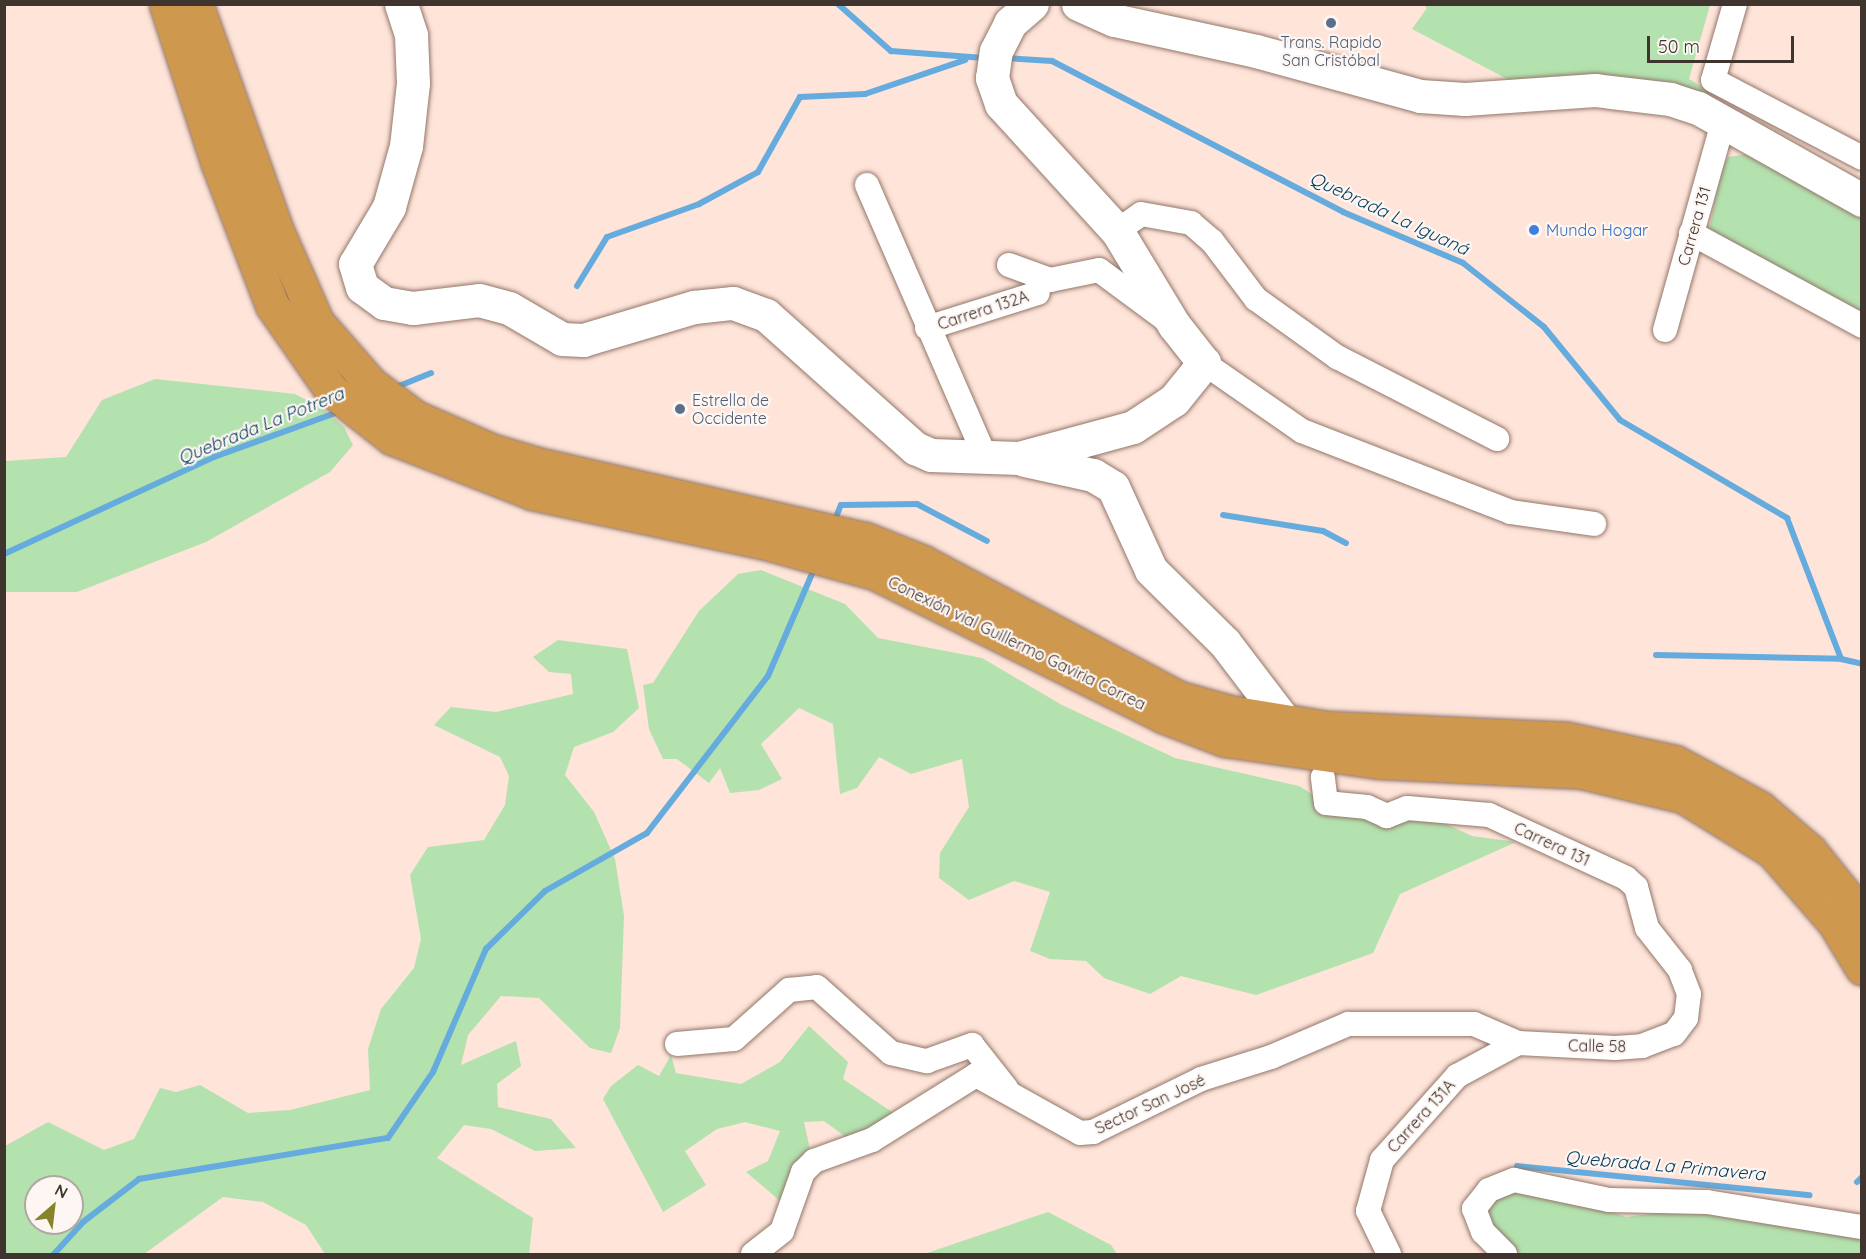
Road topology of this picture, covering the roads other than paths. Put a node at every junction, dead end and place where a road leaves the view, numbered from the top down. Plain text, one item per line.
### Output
1 (166, 4) edge
2 (196, 4) edge
3 (401, 4) edge
4 (1078, 4) edge
5 (1735, 4) edge
6 (1029, 6) edge
7 (1723, 122) junction
8 (1853, 154) edge
9 (1827, 182) junction
10 (867, 185) dead end
11 (1862, 200) edge
12 (1117, 231) junction
13 (1691, 233) junction
14 (1009, 265) dead end
15 (1038, 293) dead end
16 (1174, 325) junction
17 (1862, 326) edge
18 (927, 328) junction
19 (305, 329) junction
20 (1665, 330) dead end
21 (1204, 363) junction
22 (1497, 439) dead end
23 (985, 457) junction
24 (1019, 459) junction
25 (1594, 524) dead end
26 (857, 552) junction
27 (1286, 723) junction
28 (1323, 777) dead end
29 (1862, 916) edge
30 (1862, 968) edge
31 (1674, 1034) joint
32 (1518, 1043) junction
33 (677, 1044) dead end
34 (1006, 1088) junction
35 (1862, 1227) edge
36 (753, 1254) edge
37 (1389, 1254) edge
38 (1505, 1254) edge

1 - 19 highway, Conexión vial Guillermo Gaviria Correa
2 - 19 highway, Conexión vial Guillermo Gaviria Correa
3 - 23 street
4 - 7 street
5 - 8 street
6 - 12 street
7 - 9 street
7 - 13 street, Carrera 131
8 - 9 street
9 - 11 street
10 - 18 street
12 - 16 street
12 - 22 street
13 - 17 street
13 - 20 street, Carrera 131
14 - 16 street
15 - 18 street, Carrera 132A
16 - 21 street
18 - 23 street
19 - 26 highway, Conexión vial Guillermo Gaviria Correa
21 - 24 street
21 - 25 street
23 - 24 street
24 - 27 street
26 - 27 highway, Conexión vial Guillermo Gaviria Correa
26 - 30 highway, Conexión vial Guillermo Gaviria Correa
27 - 29 highway, Conexión vial Guillermo Gaviria Correa
28 - 31 street, Carrera 131
31 - 32 street, Calle 58
32 - 34 street, Sector San José
32 - 37 street, Carrera 131A
33 - 34 street
34 - 36 street, Sector San José
35 - 38 street

